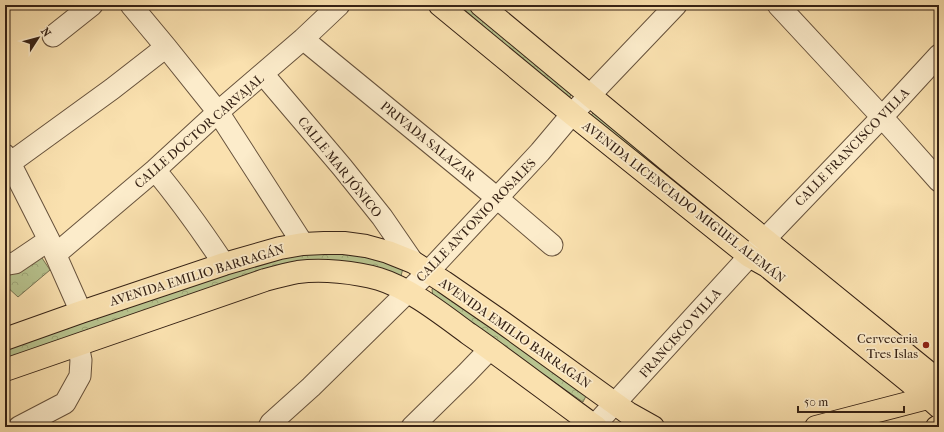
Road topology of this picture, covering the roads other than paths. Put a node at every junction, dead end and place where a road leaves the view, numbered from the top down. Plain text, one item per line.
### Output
1 (92, 5) edge
2 (131, 5) edge
3 (339, 5) edge
4 (440, 5) edge
5 (481, 5) edge
6 (676, 5) edge
7 (778, 5) edge
8 (54, 36) dead end
9 (303, 39) junction
10 (166, 47) junction
11 (939, 55) edge
12 (263, 74) junction
13 (590, 95) junction
14 (218, 112) junction
15 (572, 114) junction
16 (882, 117) junction
17 (8, 159) edge
18 (677, 168) junction
19 (156, 170) junction
20 (939, 181) edge
21 (661, 186) junction
22 (497, 198) junction
23 (765, 239) junction
24 (303, 244) junction
25 (552, 245) dead end
26 (52, 247) junction
27 (749, 256) junction
28 (5, 262) edge
29 (224, 264) junction
30 (420, 267) junction
31 (407, 292) junction
32 (81, 312) junction
33 (5, 340) edge
34 (78, 345) junction
35 (490, 349) junction
36 (5, 370) edge
37 (933, 388) edge
38 (614, 403) junction
39 (50, 420) edge
40 (19, 427) edge
41 (269, 427) edge
42 (412, 427) edge
43 (595, 427) edge
44 (653, 427) edge
45 (816, 427) edge

1 - 8 street
2 - 10 street
3 - 9 street, CALLE DOCTOR CARVAJAL
4 - 15 main road, AVENIDA LICENCIADO MIGUEL ALEMÁN
5 - 13 main road, AVENIDA LICENCIADO MIGUEL ALEMÁN
6 - 13 street, CALLE ANTONIO ROSALES
7 - 16 street
9 - 12 street, CALLE DOCTOR CARVAJAL
9 - 22 street, PRIVADA SALAZAR
10 - 14 street
10 - 17 street
11 - 16 street, CALLE FRANCISCO VILLA
12 - 14 street, CALLE DOCTOR CARVAJAL
12 - 30 street, CALLE MAR JÓNICO
13 - 15 street, CALLE ANTONIO ROSALES
13 - 18 main road, AVENIDA LICENCIADO MIGUEL ALEMÁN
14 - 19 street, CALLE DOCTOR CARVAJAL
14 - 24 street
15 - 21 main road, AVENIDA LICENCIADO MIGUEL ALEMÁN
15 - 22 street, CALLE ANTONIO ROSALES
16 - 20 street
16 - 23 street, CALLE FRANCISCO VILLA
17 - 26 street
18 - 21 main road
18 - 23 main road, AVENIDA LICENCIADO MIGUEL ALEMÁN
19 - 26 street, CALLE DOCTOR CARVAJAL
19 - 29 street
21 - 27 main road, AVENIDA LICENCIADO MIGUEL ALEMÁN
22 - 25 street, PRIVADA SALAZAR
22 - 30 street, CALLE ANTONIO ROSALES
23 - 27 street, FRANCISCO VILLA
23 - 37 main road, AVENIDA LICENCIADO MIGUEL ALEMÁN
24 - 29 main road, AVENIDA EMILIO BARRAGÁN
24 - 30 main road, AVENIDA EMILIO BARRAGÁN
26 - 28 street, CALLE DOCTOR CARVAJAL
26 - 32 street
27 - 37 main road, AVENIDA LICENCIADO MIGUEL ALEMÁN
27 - 38 street, FRANCISCO VILLA
29 - 32 main road, AVENIDA EMILIO BARRAGÁN
30 - 31 street, CALLE ANTONIO ROSALES
30 - 38 main road, AVENIDA EMILIO BARRAGÁN
31 - 34 main road, AVENIDA EMILIO BARRAGÁN
31 - 35 main road, AVENIDA EMILIO BARRAGÁN
31 - 41 street, CALLE ANTONIO ROSALES
32 - 33 main road, AVENIDA EMILIO BARRAGÁN
34 - 36 main road, AVENIDA EMILIO BARRAGÁN
34 - 39 street
35 - 42 street
35 - 43 main road, AVENIDA EMILIO BARRAGÁN
37 - 45 main road
38 - 43 street, FRANCISCO VILLA
38 - 44 main road, AVENIDA EMILIO BARRAGÁN
39 - 40 street

